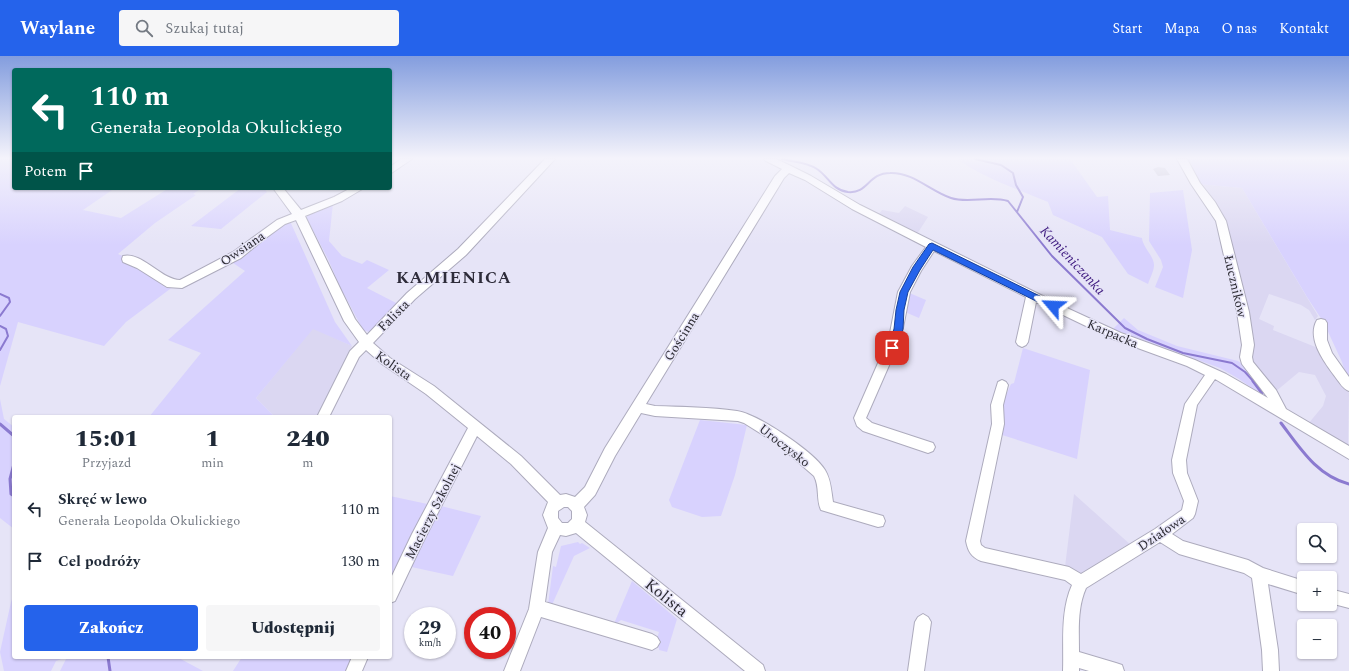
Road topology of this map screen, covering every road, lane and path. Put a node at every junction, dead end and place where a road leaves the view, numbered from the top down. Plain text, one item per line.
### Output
1 (523, 188) edge
2 (773, 188) edge
3 (824, 188) edge
4 (1199, 188) edge
5 (280, 190) edge
6 (355, 190) edge
7 (299, 215) junction
8 (932, 246) junction
9 (127, 259) dead end
10 (1032, 296) junction
11 (1321, 323) dead end
12 (1022, 342) dead end
13 (366, 343) junction
14 (1213, 373) junction
15 (1002, 385) dead end
16 (1349, 386) edge
17 (638, 407) junction
18 (1281, 413) junction
19 (324, 415) edge
20 (475, 427) junction
21 (928, 447) dead end
22 (1349, 453) edge
23 (558, 503) junction
24 (577, 505) junction
25 (878, 521) dead end
26 (576, 524) junction
27 (556, 527) junction
28 (1160, 534) junction
29 (1259, 574) junction
30 (1081, 583) junction
31 (1297, 586) edge
32 (392, 592) edge
33 (1337, 598) edge
34 (1349, 602) edge
35 (537, 609) junction
36 (923, 622) dead end
37 (652, 642) dead end
38 (359, 659) edge
39 (1071, 665) edge
40 (354, 671) edge
41 (512, 671) edge
42 (757, 671) edge
43 (916, 671) edge
44 (1116, 671) edge
45 (1270, 671) edge

1 - 13 street, Falista
2 - 17 street, Gościnna
3 - 8 street, Karpacka
4 - 18 street, Łuczników
5 - 7 street, Kolista
6 - 7 street, Owsiana
7 - 9 street, Owsiana
7 - 13 street, Kolista
8 - 10 street, Karpacka
8 - 21 street
10 - 12 street
10 - 14 street, Karpacka
11 - 16 street
13 - 19 street, Falista
13 - 20 street, Kolista
14 - 18 street, Karpacka
14 - 28 street, Działowa
15 - 30 street
17 - 24 street, Gościnna
17 - 25 street, Uroczysko
18 - 22 street, Karpacka
20 - 23 street, Kolista
20 - 32 street, Macierzy Szkolnej
23 - 24 street
23 - 27 street
24 - 26 street
26 - 27 street
26 - 42 street, Kolista
27 - 35 street
28 - 29 street
28 - 30 street, Działowa
29 - 31 street
29 - 45 street
30 - 39 street
33 - 34 street
35 - 37 street
35 - 41 street
36 - 43 street
38 - 40 street
39 - 44 street

